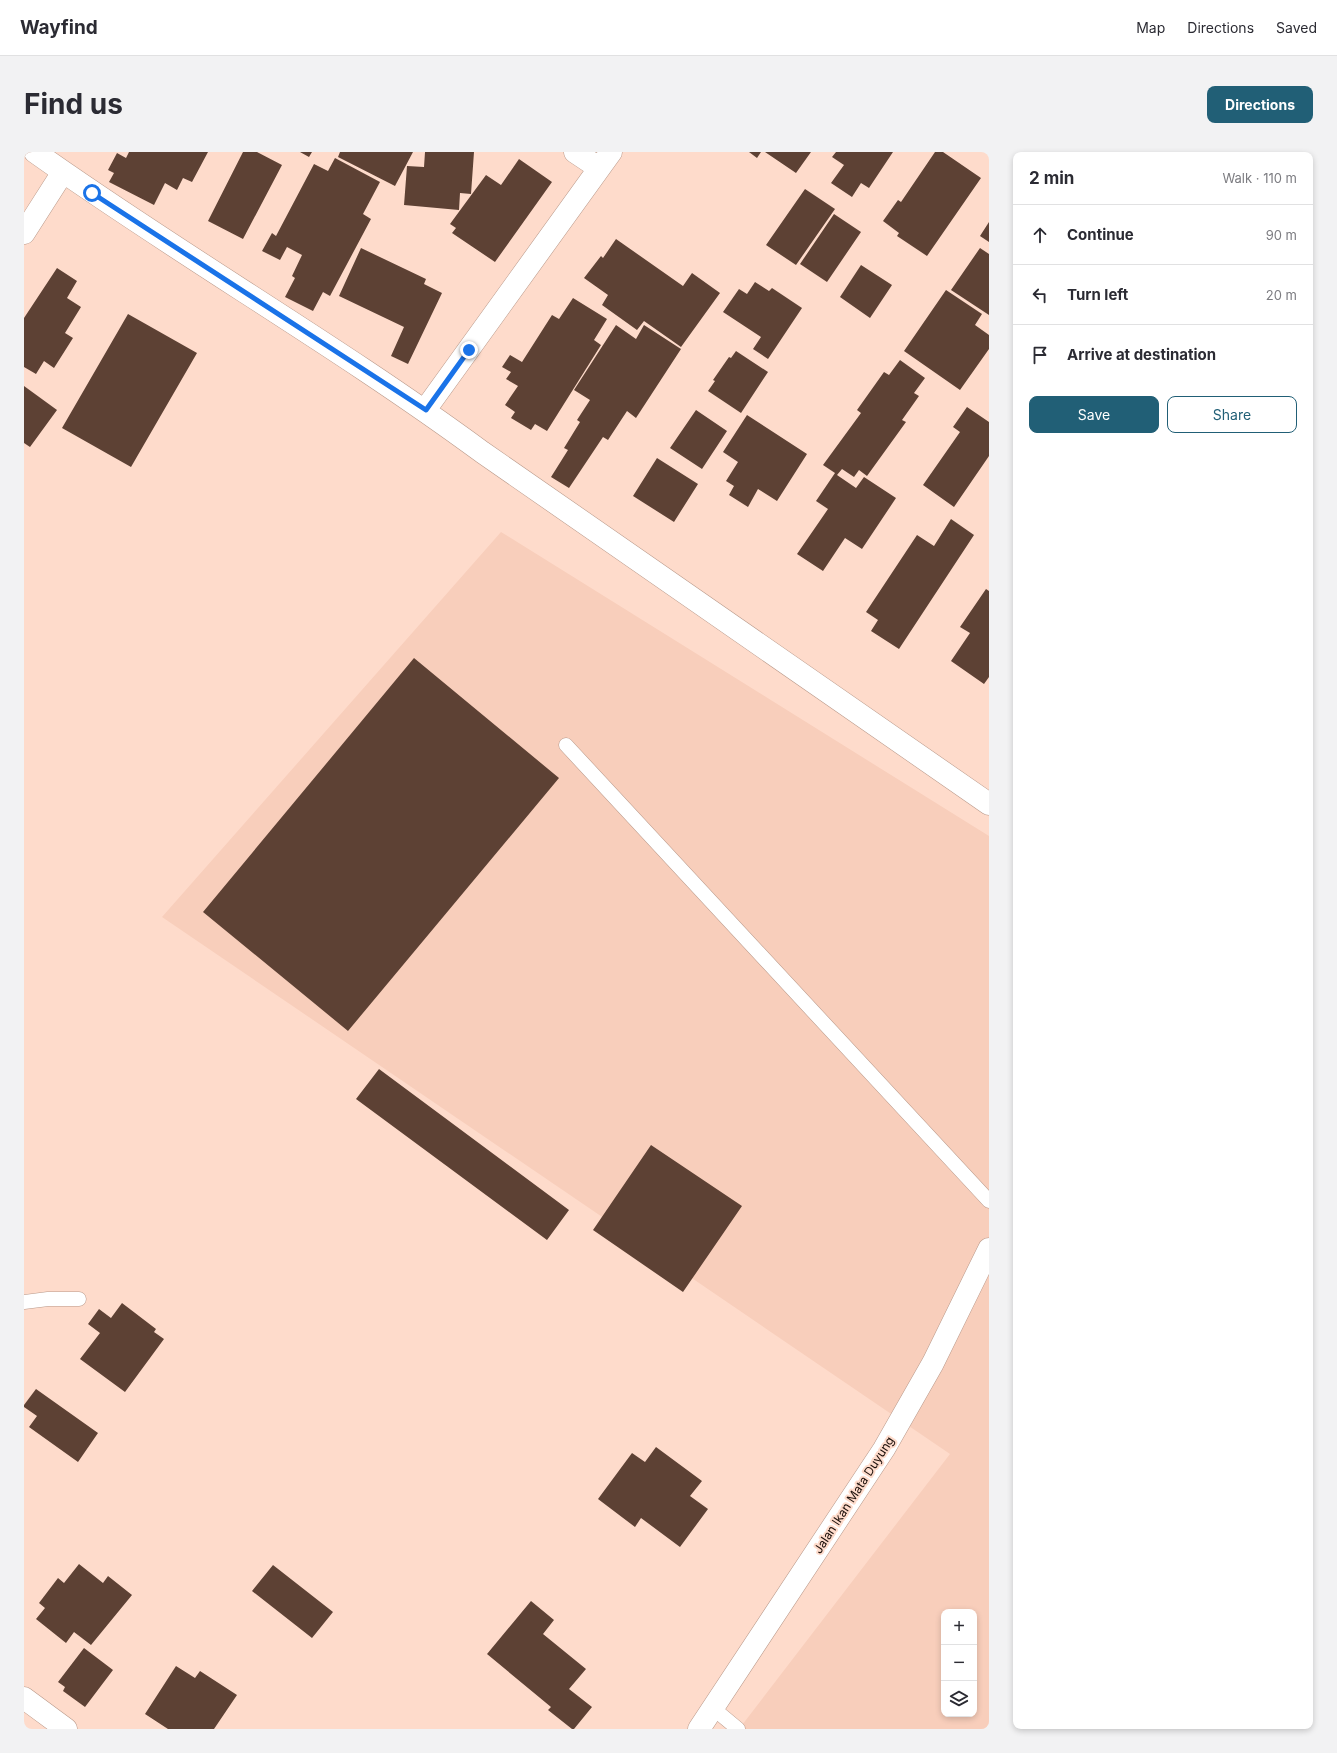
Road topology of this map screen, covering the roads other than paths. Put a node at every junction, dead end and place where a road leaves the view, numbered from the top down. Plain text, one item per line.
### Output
1 (35, 152) edge
2 (575, 152) edge
3 (605, 160) edge
4 (63, 172) junction
5 (24, 233) edge
6 (426, 410) junction
7 (566, 745) dead end
8 (989, 804) edge
9 (989, 1201) edge
10 (989, 1250) edge
11 (79, 1299) dead end
12 (24, 1302) edge
13 (24, 1698) edge
14 (714, 1709) junction
15 (66, 1729) edge
16 (699, 1729) edge
17 (738, 1729) edge

1 - 4 street
2 - 3 street
3 - 6 street
4 - 5 street
4 - 6 street
6 - 8 street
7 - 9 lane
10 - 14 street, Jalan Ikan Mata Duyung
11 - 12 lane
13 - 15 street
14 - 16 street, Jalan Ikan Mata Duyung
14 - 17 lane

